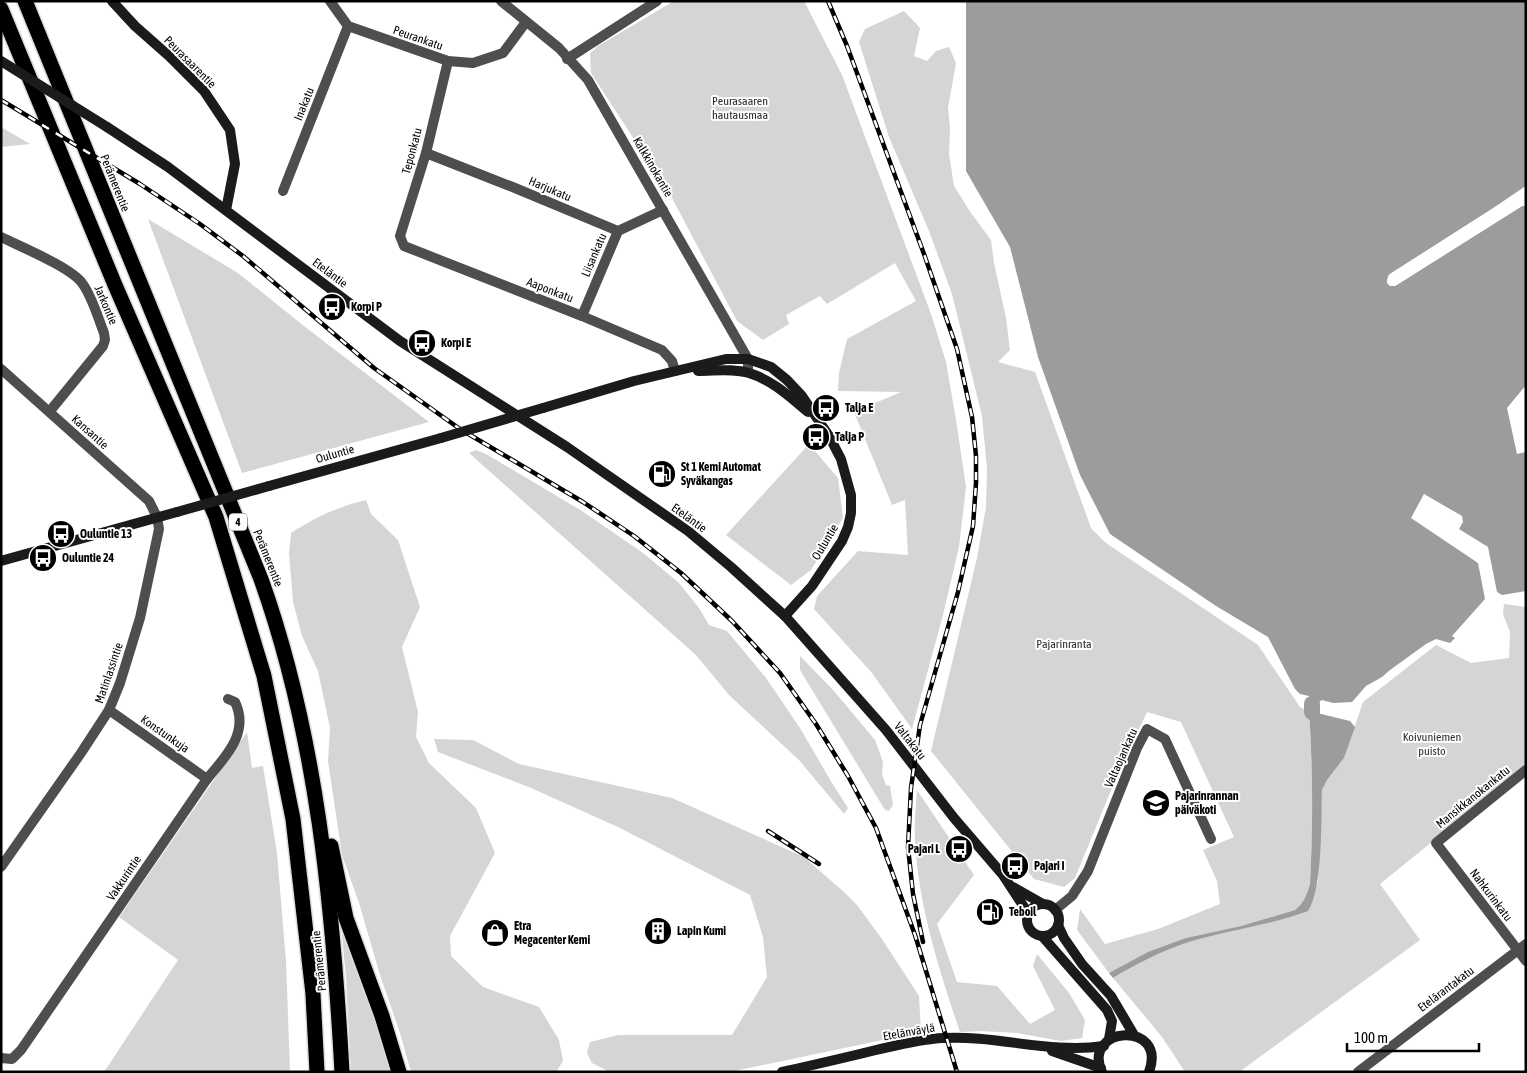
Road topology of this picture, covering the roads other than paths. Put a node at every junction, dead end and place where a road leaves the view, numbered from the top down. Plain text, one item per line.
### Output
1 (25, 1) edge
2 (112, 1) edge
3 (330, 1) edge
4 (501, 1) edge
5 (656, 1) edge
6 (1, 9) edge
7 (526, 22) junction
8 (348, 26) junction
9 (567, 59) junction
10 (448, 61) junction
11 (1, 62) edge
12 (426, 153) junction
13 (283, 191) dead end
14 (226, 210) junction
15 (663, 210) junction
16 (618, 231) junction
17 (1, 236) edge
18 (404, 246) joint
19 (582, 316) junction
20 (748, 359) junction
21 (1, 370) edge
22 (675, 371) junction
23 (748, 372) junction
24 (50, 412) junction
25 (815, 417) junction
26 (157, 517) junction
27 (1, 561) edge
28 (785, 616) junction
29 (228, 699) dead end
30 (109, 710) junction
31 (1526, 770) edge
32 (207, 779) junction
33 (314, 784) junction
34 (1211, 839) dead end
35 (1436, 843) joint
36 (1, 867) edge
37 (1010, 885) junction
38 (1043, 904) junction
39 (1055, 910) junction
40 (1028, 913) junction
41 (1058, 925) junction
42 (1042, 936) junction
43 (1522, 947) edge
44 (1526, 961) edge
45 (313, 994) junction
46 (1134, 1035) junction
47 (1106, 1042) junction
48 (1042, 1047) junction
49 (1, 1058) edge
50 (1101, 1070) edge
51 (1152, 1070) edge
52 (1360, 1071) edge
53 (310, 1072) edge
54 (317, 1072) edge
55 (342, 1072) edge
56 (399, 1072) edge
57 (782, 1072) edge

1 - 33 highway, Perämerentie / 4
2 - 14 main road, Peurasaarentie
3 - 8 street
4 - 7 street, Kalkkinokantie
5 - 9 street
6 - 45 highway, Perämerentie / 4
7 - 9 street, Kalkkinokantie
7 - 10 street, Peurankatu
8 - 10 street, Peurankatu
8 - 13 street, Inakatu
9 - 15 street, Kalkkinokantie
10 - 12 street, Teponkatu
11 - 14 main road, Eteläntie, bridge
12 - 16 street, Harjukatu
12 - 18 street, Teponkatu
14 - 28 main road, Eteläntie
15 - 16 street
15 - 20 street, Kalkkinokantie
16 - 19 street, Liisankatu
17 - 24 street, Jarkontie
18 - 19 street, Aaponkatu
19 - 22 street, Aaponkatu
20 - 22 main road, Ouluntie
20 - 23 street, Kalkkinokantie
20 - 25 main road, Ouluntie
21 - 24 street, Kansantie
22 - 23 main road, Ouluntie
22 - 26 main road, Ouluntie, bridge
23 - 25 main road, Ouluntie
24 - 26 street, Kansantie
25 - 28 main road, Ouluntie
26 - 27 main road, Ouluntie
26 - 30 street, Matinlassintie
28 - 37 main road, Valtakatu
29 - 32 street, Vakkurintie
30 - 32 street, Konstunkuja
30 - 36 street, Matinlassintie
31 - 35 street, Mansikkanokankatu
32 - 49 street, Vakkurintie
33 - 55 highway, Perämerentie / 4
33 - 56 highway
34 - 39 street, Valtaojankatu
35 - 43 street, Nahkurinkatu
37 - 38 main road, Valtakatu
37 - 40 main road, Valtakatu
38 - 39 main road
38 - 40 main road
39 - 41 main road
40 - 42 main road
41 - 42 main road
41 - 46 main road
42 - 47 main road
43 - 44 street, Nahkurinkatu
43 - 52 street, Etelärantakatu
45 - 53 highway
45 - 54 highway, Perämerentie / 4
46 - 47 main road, Etelänväylä
46 - 51 main road
47 - 48 main road, Etelänväylä
47 - 50 main road
48 - 50 main road, Etelänväylä
48 - 57 main road, Etelänväylä

